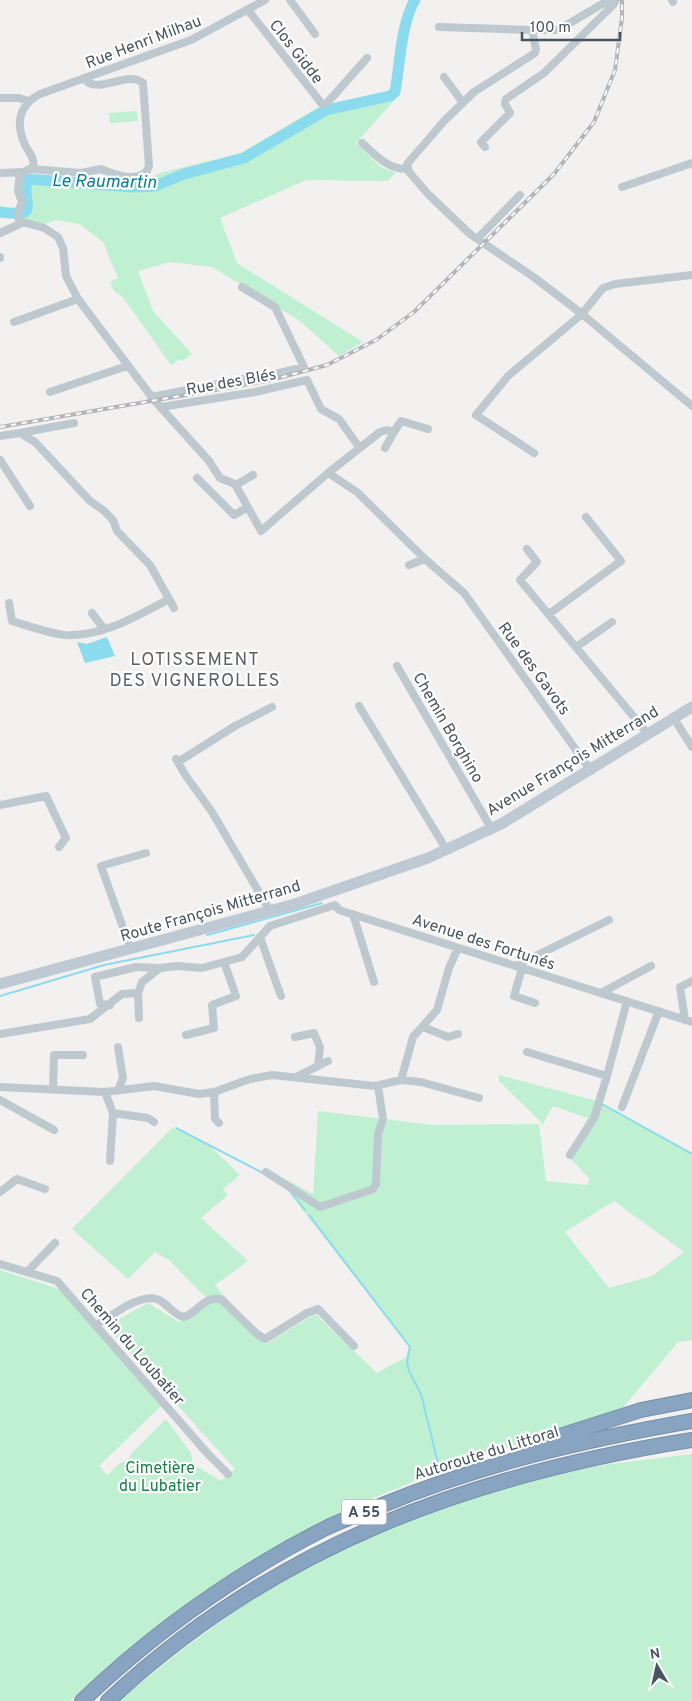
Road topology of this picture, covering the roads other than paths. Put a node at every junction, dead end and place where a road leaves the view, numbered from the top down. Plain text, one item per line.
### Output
1 (265, 0) edge
2 (290, 0) edge
3 (609, 0) edge
4 (616, 0) edge
5 (248, 10) junction
6 (439, 27) dead end
7 (532, 30) junction
8 (315, 34) dead end
9 (367, 58) dead end
10 (444, 77) dead end
11 (84, 78) junction
12 (0, 98) edge
13 (28, 101) junction
14 (463, 103) junction
15 (475, 136) dead end
16 (362, 144) dead end
17 (692, 163) edge
18 (31, 169) junction
19 (408, 169) junction
20 (20, 172) junction
21 (0, 173) edge
22 (622, 187) dead end
23 (520, 195) dead end
24 (19, 218) junction
25 (0, 233) edge
26 (478, 238) junction
27 (692, 276) edge
28 (242, 287) dead end
29 (78, 299) junction
30 (582, 314) junction
31 (14, 322) dead end
32 (127, 366) junction
33 (253, 379) junction
34 (50, 392) dead end
35 (255, 392) junction
36 (151, 397) junction
37 (692, 406) edge
38 (161, 407) junction
39 (74, 423) dead end
40 (428, 429) dead end
41 (20, 432) junction
42 (394, 432) junction
43 (0, 436) edge
44 (359, 447) junction
45 (385, 448) dead end
46 (534, 453) dead end
47 (0, 460) edge
48 (328, 473) junction
49 (253, 475) dead end
50 (197, 478) dead end
51 (236, 485) junction
52 (30, 506) dead end
53 (248, 507) junction
54 (586, 517) dead end
55 (526, 549) dead end
56 (425, 560) junction
57 (409, 565) dead end
58 (169, 599) junction
59 (9, 603) dead end
60 (174, 608) dead end
61 (92, 613) dead end
62 (549, 614) junction
63 (612, 622) dead end
64 (104, 629) junction
65 (576, 647) junction
66 (398, 666) dead end
67 (359, 706) dead end
68 (272, 707) dead end
69 (692, 707) edge
70 (673, 717) junction
71 (648, 734) junction
72 (692, 747) edge
73 (591, 771) junction
74 (0, 805) edge
75 (491, 828) junction
76 (58, 847) dead end
77 (446, 849) junction
78 (146, 853) dead end
79 (356, 884) joint
80 (270, 911) junction
81 (353, 914) junction
82 (609, 920) dead end
83 (260, 937) junction
84 (458, 948) junction
85 (131, 950) junction
86 (224, 962) junction
87 (72, 966) junction
88 (651, 966) dead end
89 (519, 967) junction
90 (160, 968) junction
91 (692, 981) edge
92 (374, 982) dead end
93 (0, 984) edge
94 (0, 990) edge
95 (138, 992) junction
96 (601, 993) junction
97 (281, 996) dead end
98 (627, 1001) junction
99 (535, 1003) dead end
100 (110, 1005) junction
101 (659, 1012) junction
102 (139, 1018) dead end
103 (689, 1021) edge
104 (423, 1028) junction
105 (0, 1034) edge
106 (458, 1034) dead end
107 (186, 1035) dead end
108 (295, 1037) dead end
109 (118, 1047) dead end
110 (527, 1052) dead end
111 (83, 1055) dead end
112 (328, 1061) dead end
113 (318, 1066) junction
114 (606, 1076) junction
115 (295, 1078) junction
116 (401, 1080) junction
117 (378, 1086) junction
118 (0, 1087) edge
119 (53, 1089) junction
120 (118, 1090) junction
121 (105, 1092) junction
122 (214, 1092) junction
123 (479, 1098) dead end
124 (0, 1100) edge
125 (622, 1107) dead end
126 (113, 1113) junction
127 (154, 1122) dead end
128 (218, 1123) dead end
129 (54, 1130) dead end
130 (570, 1156) dead end
131 (110, 1161) dead end
132 (266, 1172) dead end
133 (45, 1189) dead end
134 (0, 1192) edge
135 (55, 1243) dead end
136 (0, 1264) edge
137 (27, 1272) junction
138 (96, 1325) junction
139 (354, 1346) dead end
140 (692, 1400) edge
141 (692, 1421) edge
142 (692, 1440) edge
143 (692, 1449) edge
144 (533, 1472) junction
145 (228, 1474) dead end
146 (326, 1528) junction
147 (82, 1701) edge
148 (108, 1701) edge

1 - 5 street, Rue Henri Milhau
2 - 8 street
3 - 7 street
4 - 15 street
5 - 9 street, Clos Gidde
5 - 11 street, Rue Henri Milhau
6 - 7 street
7 - 14 street
10 - 14 street
11 - 13 street, Rue Henri Milhau
11 - 18 street
12 - 13 street
13 - 18 street
14 - 19 street
16 - 19 street
17 - 22 street
18 - 20 street
19 - 26 street
20 - 21 street
20 - 24 street
23 - 26 street
24 - 25 street
24 - 29 street
26 - 30 street
27 - 30 street
28 - 33 street, Rue des Blés
29 - 31 street
29 - 32 street
30 - 37 street
30 - 46 street
32 - 34 street
32 - 36 street
33 - 35 street
33 - 36 street, Rue des Blés
35 - 38 street, Rue des Blés
35 - 44 street, Rue des Blés
36 - 38 street
38 - 51 street
39 - 41 street
40 - 42 street
41 - 43 street
41 - 58 street
42 - 44 street
42 - 45 street
44 - 48 street
47 - 52 street
48 - 53 street
48 - 56 street, Rue des Gavots
49 - 51 street
50 - 53 street
51 - 53 street
54 - 62 street
55 - 62 street
56 - 57 street
56 - 73 street, Rue des Gavots
58 - 60 street
58 - 64 street
59 - 64 street
61 - 64 street
62 - 65 street
63 - 65 street
65 - 71 street
66 - 75 street, Chemin Borghino
67 - 77 street
68 - 80 street
69 - 70 main road, Avenue François Mitterrand
70 - 71 main road, Avenue François Mitterrand
70 - 72 street
71 - 73 main road, Avenue François Mitterrand
73 - 75 main road, Avenue François Mitterrand
74 - 76 street
75 - 77 main road, Avenue François Mitterrand
77 - 79 main road, Avenue François Mitterrand
78 - 85 street
79 - 80 main road, Route François Mitterrand
80 - 85 main road, Route François Mitterrand
81 - 83 street, Avenue des Fortunés
81 - 84 street, Avenue des Fortunés
81 - 92 street
82 - 89 street
83 - 86 street
83 - 97 street
84 - 89 street, Avenue des Fortunés
84 - 104 street
85 - 87 main road, Route François Mitterrand
86 - 90 street
86 - 107 street
87 - 93 main road
87 - 94 main road
88 - 96 street
89 - 96 street, Avenue des Fortunés
89 - 99 street
90 - 95 street
90 - 100 street
91 - 103 street
95 - 100 street
95 - 102 street
96 - 98 street, Avenue des Fortunés
98 - 101 street, Avenue des Fortunés
98 - 114 street
100 - 105 street
101 - 103 street, Avenue des Fortunés
101 - 125 street
104 - 106 street
104 - 116 street
108 - 113 street
109 - 120 street
110 - 114 street
111 - 119 street
112 - 113 street
113 - 115 street
114 - 130 street
115 - 117 street
115 - 122 street
116 - 117 street
116 - 123 street
117 - 132 street
118 - 119 street
119 - 121 street
120 - 121 street
120 - 122 street
121 - 126 street
122 - 128 street
124 - 129 street
126 - 127 street
126 - 131 street
133 - 134 street
135 - 137 street
136 - 137 street, Chemin du Loubatier
137 - 138 street, Chemin du Loubatier
138 - 139 street
138 - 145 street, Chemin du Loubatier
140 - 146 highway
141 - 146 highway, Autoroute du Littoral / A 55
142 - 144 highway, Autoroute du Littoral / A 55
143 - 144 highway
144 - 148 highway, Autoroute du Littoral / A 55
146 - 147 highway, Autoroute du Littoral / A 55

